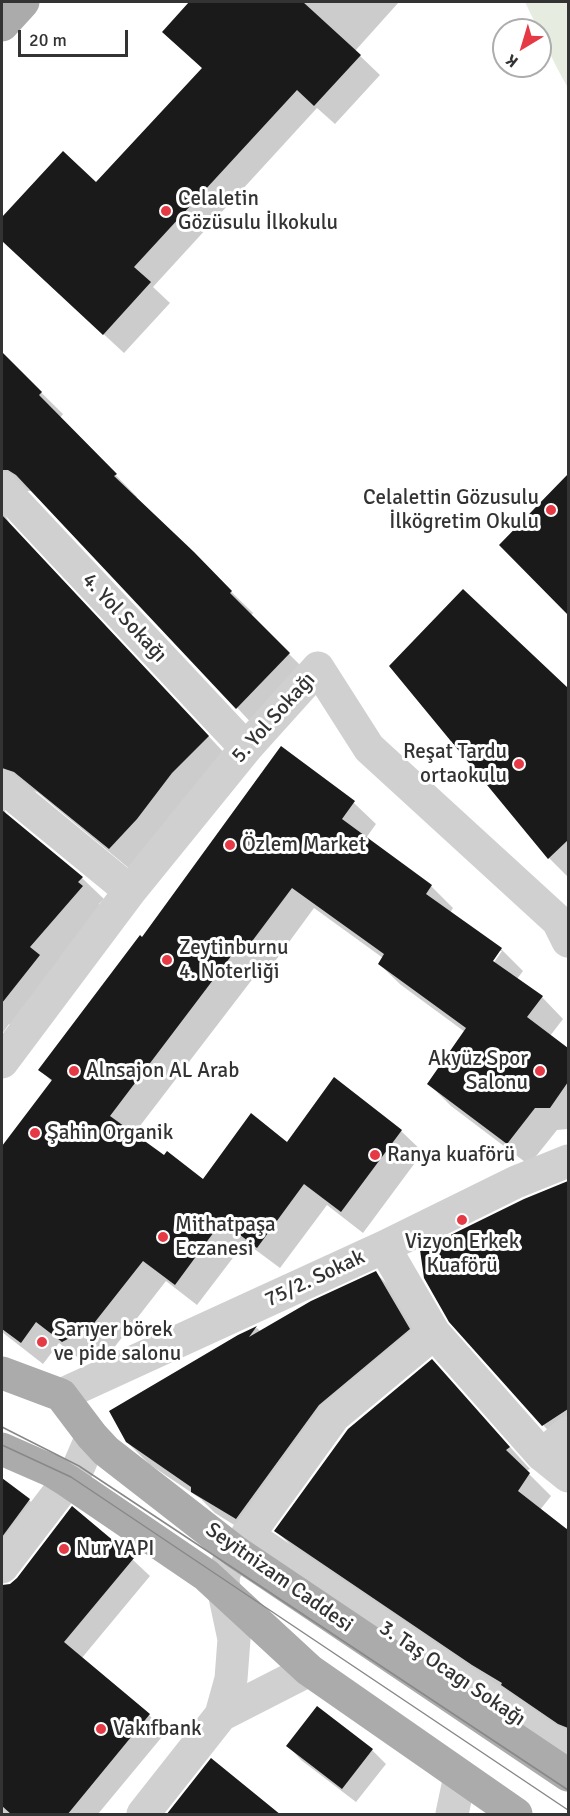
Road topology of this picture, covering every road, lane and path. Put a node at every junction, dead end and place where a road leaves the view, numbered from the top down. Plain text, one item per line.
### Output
1 (23, 2) edge
2 (2, 25) edge
3 (2, 488) edge
4 (246, 748) junction
5 (2, 786) edge
6 (130, 891) junction
7 (565, 924) edge
8 (6, 1048) edge
9 (568, 1161) edge
10 (384, 1247) junction
11 (434, 1332) junction
12 (2, 1373) edge
13 (61, 1395) junction
14 (568, 1432) edge
15 (92, 1436) junction
16 (2, 1449) edge
17 (542, 1455) junction
18 (568, 1476) edge
19 (68, 1481) junction
20 (242, 1543) junction
21 (2, 1567) edge
22 (224, 1592) junction
23 (309, 1670) junction
24 (221, 1715) junction
25 (568, 1749) edge
26 (568, 1775) edge
27 (460, 1776) junction
28 (143, 1815) edge
29 (452, 1815) edge
30 (516, 1815) edge

1 - 2 main road
3 - 4 street, 4. Yol Sokağı
4 - 6 street, 5. Yol Sokağı
4 - 7 street, 5. Yol Sokağı
5 - 6 street
6 - 8 street, 5. Yol Sokağı
9 - 10 street, 75/2. Sokak
10 - 11 street
10 - 13 street, 75/2. Sokak
11 - 17 street
11 - 20 street
12 - 13 main road
13 - 15 main road, Seyitnizam Caddesi
14 - 17 street
15 - 19 street
15 - 20 main road, Seyitnizam Caddesi
16 - 19 main road, Seyitnizam Caddesi
17 - 18 street
19 - 21 street
19 - 22 main road, Seyitnizam Caddesi
20 - 22 street
20 - 25 street, 3. Taş Ocagı Sokağı
20 - 26 main road, Seyitnizam Caddesi
22 - 23 main road, Seyitnizam Caddesi
22 - 24 street
23 - 24 street
23 - 27 main road, Seyitnizam Caddesi
24 - 28 street
27 - 29 street
27 - 30 main road, Seyitnizam Caddesi

